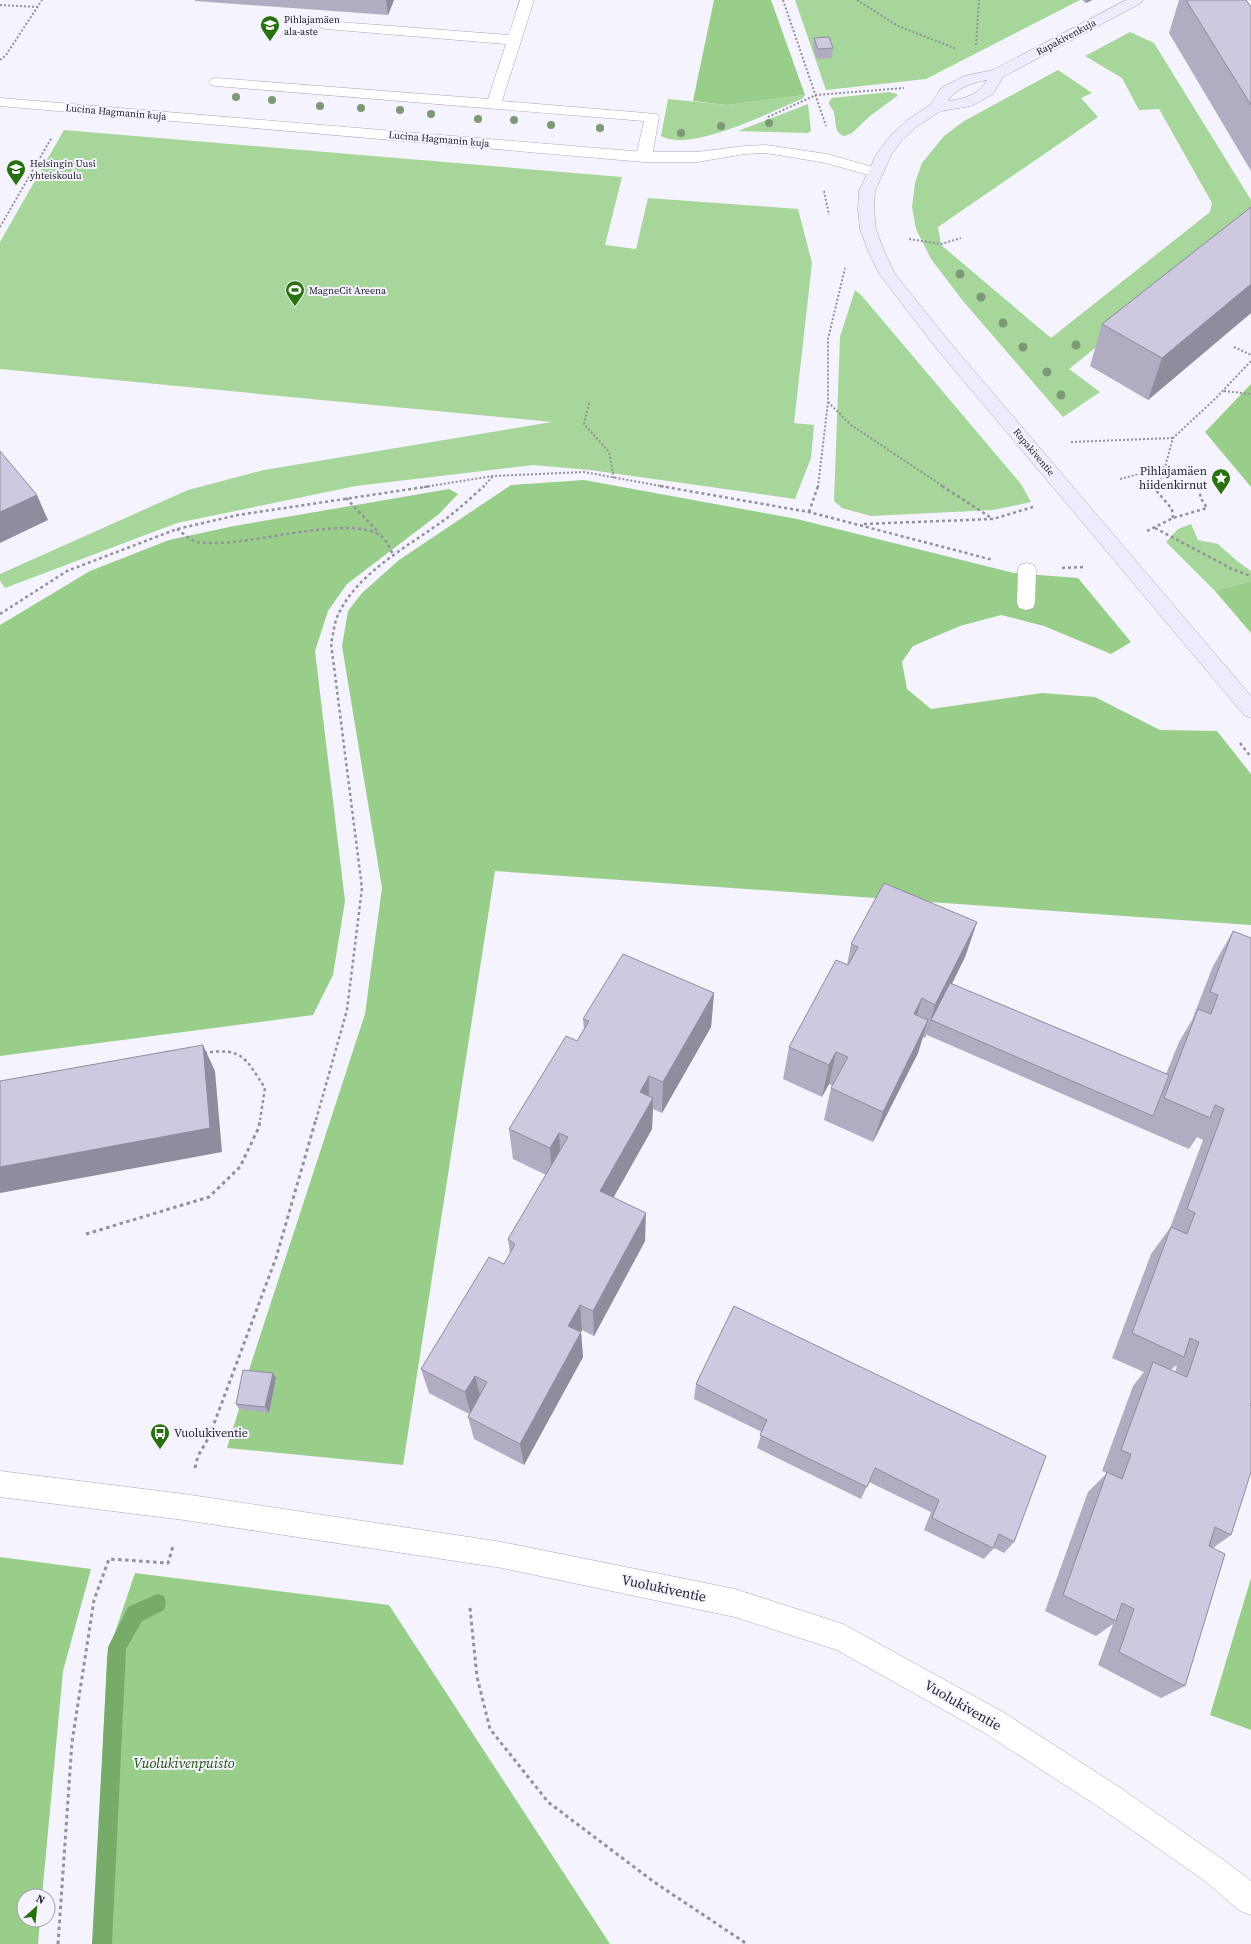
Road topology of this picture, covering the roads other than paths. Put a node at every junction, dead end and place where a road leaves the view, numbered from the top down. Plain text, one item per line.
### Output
1 (528, 0) edge
2 (1136, 0) edge
3 (326, 25) dead end
4 (514, 40) junction
5 (996, 74) junction
6 (216, 82) dead end
7 (1, 104) edge
8 (494, 104) junction
9 (937, 107) junction
10 (644, 157) junction
11 (875, 172) junction
12 (1027, 570) road end
13 (1026, 603) dead end
14 (1251, 710) edge
15 (0, 1484) edge
16 (1251, 1900) edge

1 - 4 street
2 - 5 main road, Rapakivenkuja
3 - 4 street
4 - 8 street
5 - 9 main road, Rapakivenkuja
5 - 9 main road, Rapakivenkuja
6 - 8 street
7 - 10 street, Lucina Hagmanin kuja
8 - 10 street
9 - 11 main road, Rapakivenkuja
10 - 11 street, Lucina Hagmanin kuja
11 - 14 main road, Rapakiventie
12 - 13 street
15 - 16 street, Vuolukiventie

